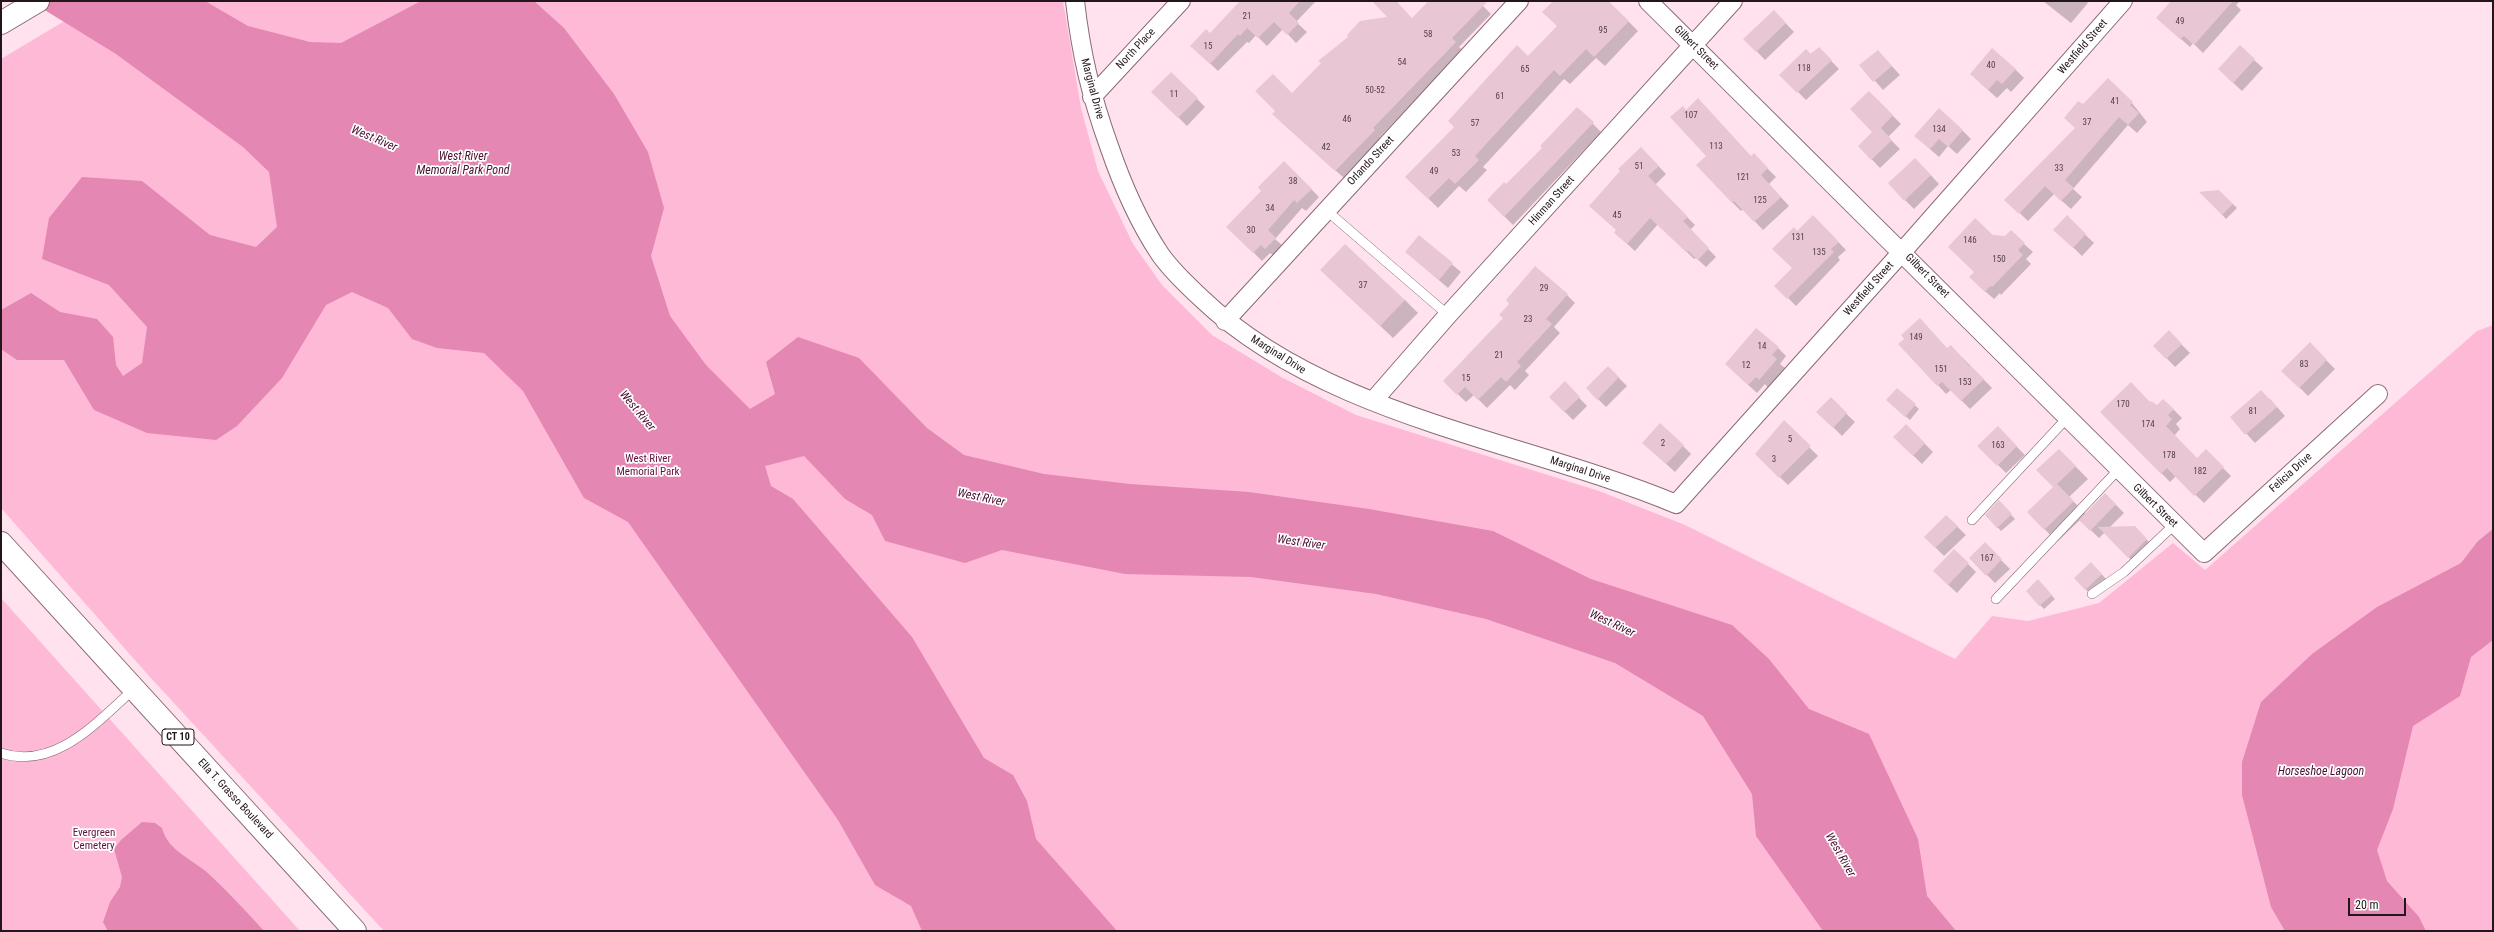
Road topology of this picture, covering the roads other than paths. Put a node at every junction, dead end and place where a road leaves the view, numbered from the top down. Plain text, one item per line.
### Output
1 (38, 1) edge
2 (1075, 1) edge
3 (1181, 1) edge
4 (1519, 1) edge
5 (1648, 1) edge
6 (1734, 1) edge
7 (2123, 1) edge
8 (9, 18) edge
9 (1694, 46) junction
10 (1092, 97) junction
11 (1326, 210) junction
12 (1902, 252) junction
13 (1448, 315) junction
14 (1224, 321) junction
15 (2378, 394) dead end
16 (1373, 402) junction
17 (2067, 418) junction
18 (2118, 470) junction
19 (1676, 504) joint
20 (1972, 520) dead end
21 (2174, 525) junction
22 (1, 543) edge
23 (2204, 553) joint
24 (2092, 594) dead end
25 (1996, 599) dead end
26 (134, 689) junction
27 (1, 753) edge
28 (356, 931) edge

1 - 8 main road
2 - 10 street, Marginal Drive
3 - 10 street, North Place
4 - 11 street, Orlando Street
5 - 9 street, Gilbert Street
6 - 9 street, Hinman Street
7 - 12 street, Westfield Street
9 - 12 street, Gilbert Street
9 - 13 street, Hinman Street
10 - 14 street, Marginal Drive
11 - 13 lane
11 - 14 street, Orlando Street
12 - 17 street, Gilbert Street
12 - 19 street, Westfield Street
13 - 16 street, Hinman Street
14 - 16 street, Marginal Drive
15 - 23 street, Felicia Drive
16 - 19 street, Marginal Drive
17 - 18 street, Gilbert Street
17 - 20 lane
18 - 21 street, Gilbert Street
18 - 25 lane
21 - 23 street, Gilbert Street
21 - 24 lane
22 - 26 main road, Ella T. Grasso Boulevard / CT 10
26 - 27 lane
26 - 28 main road, Ella T. Grasso Boulevard / CT 10

